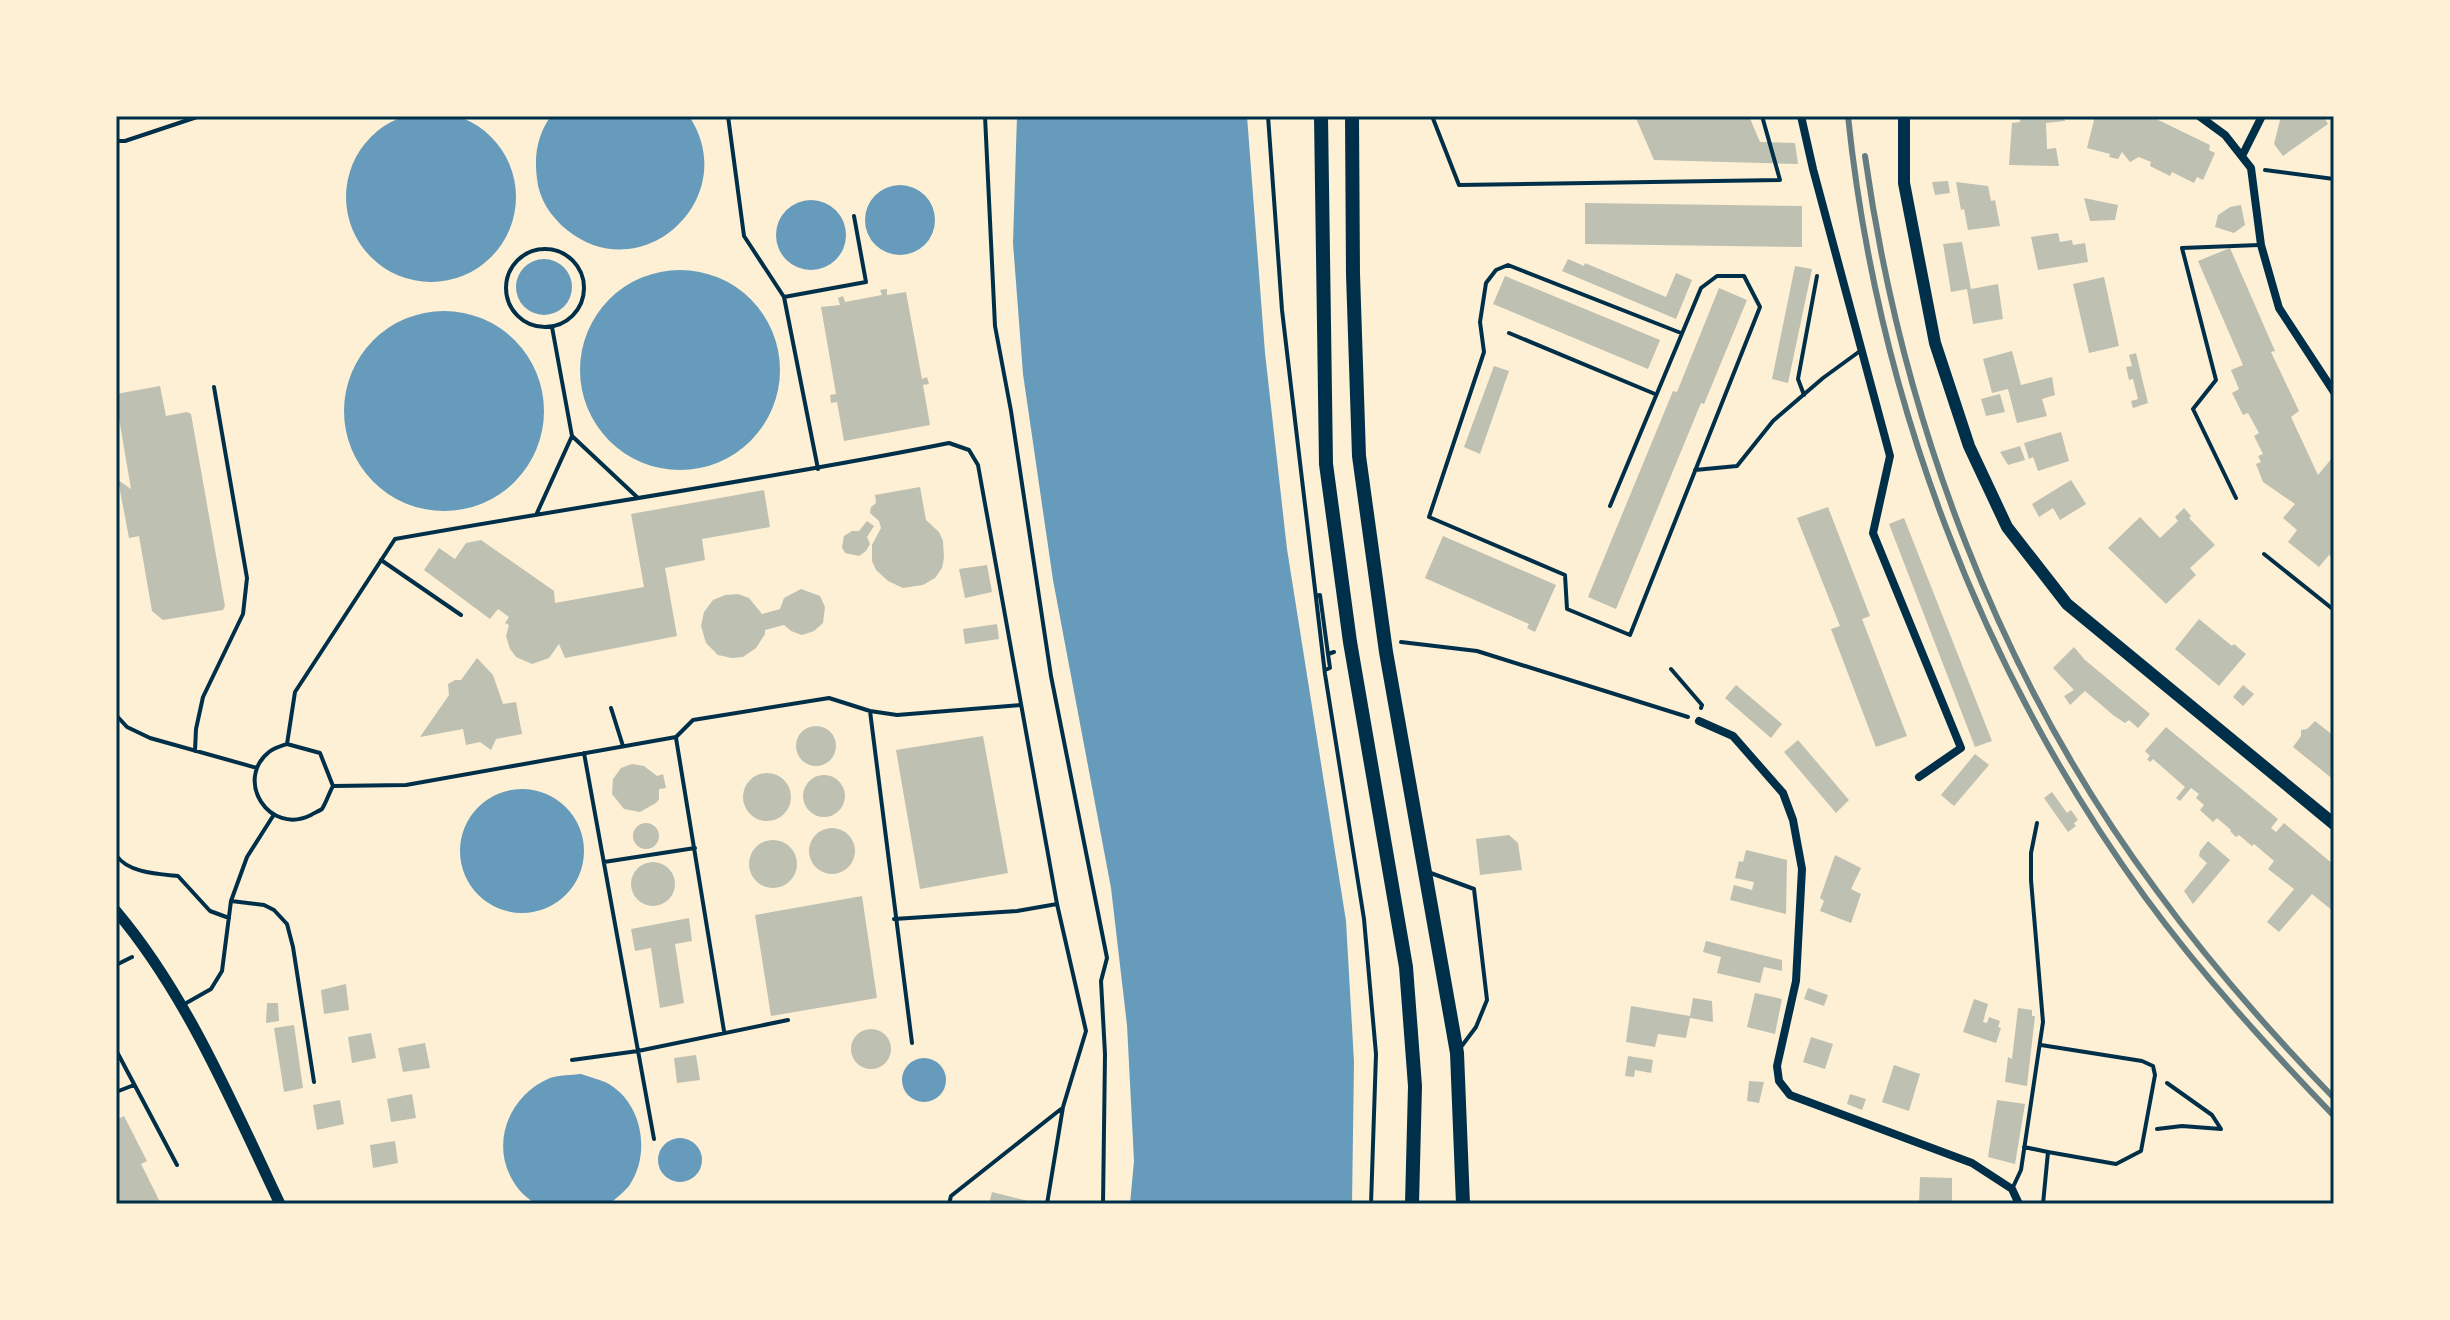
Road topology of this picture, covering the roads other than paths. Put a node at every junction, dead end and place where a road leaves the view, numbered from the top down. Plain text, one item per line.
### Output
1 (200, 116) edge
2 (728, 116) edge
3 (1320, 116) edge
4 (1352, 116) edge
5 (1432, 116) edge
6 (1762, 116) edge
7 (1801, 116) edge
8 (1904, 116) edge
9 (2199, 116) edge
10 (2262, 116) edge
11 (116, 141) edge
12 (2242, 156) junction
13 (854, 216) dead end
14 (2261, 245) junction
15 (1817, 276) dead end
16 (784, 297) junction
17 (552, 327) junction
18 (1509, 333) dead end
19 (1681, 333) junction
20 (1862, 350) junction
21 (214, 387) dead end
22 (2334, 392) edge
23 (1655, 394) junction
24 (1804, 395) junction
25 (572, 436) junction
26 (818, 469) junction
27 (1694, 470) junction
28 (638, 498) junction
29 (2236, 498) dead end
30 (1610, 506) dead end
31 (537, 514) junction
32 (2264, 554) dead end
33 (381, 560) junction
34 (2334, 610) edge
35 (461, 615) dead end
36 (1020, 705) junction
37 (611, 708) dead end
38 (870, 711) junction
39 (116, 715) edge
40 (1699, 721) road end
41 (676, 737) junction
42 (287, 744) junction
43 (623, 746) junction
44 (195, 751) junction
45 (584, 753) junction
46 (257, 768) junction
47 (1919, 777) dead end
48 (333, 786) junction
49 (273, 816) junction
50 (2037, 823) dead end
51 (2334, 824) edge
52 (695, 848) junction
53 (116, 855) edge
54 (604, 862) junction
55 (1425, 871) junction
56 (231, 901) junction
57 (1057, 904) junction
58 (116, 911) edge
59 (229, 918) junction
60 (894, 919) junction
61 (181, 1006) junction
62 (788, 1020) dead end
63 (724, 1031) junction
64 (912, 1043) dead end
65 (2041, 1045) junction
66 (116, 1050) edge
67 (638, 1051) junction
68 (1457, 1053) junction
69 (572, 1060) dead end
70 (314, 1082) dead end
71 (134, 1085) junction
72 (116, 1092) edge
73 (1063, 1107) junction
74 (654, 1139) dead end
75 (2024, 1147) junction
76 (2048, 1152) junction
77 (177, 1165) dead end
78 (2012, 1189) junction
79 (280, 1204) edge
80 (949, 1204) edge
81 (1047, 1204) edge
82 (1412, 1204) edge
83 (1463, 1204) edge
84 (2019, 1204) edge
85 (2043, 1204) edge

1 - 11 lane
2 - 16 lane
3 - 82 main road
4 - 55 main road
5 - 6 lane
7 - 20 street
8 - 51 main road
9 - 12 street
10 - 12 street
12 - 14 street
13 - 16 lane
14 - 22 street
14 - 29 lane
15 - 24 lane
16 - 26 lane
17 - 17 lane
17 - 25 lane
18 - 23 lane
19 - 23 lane
19 - 27 lane
19 - 27 lane
20 - 24 lane
20 - 47 street
21 - 44 lane
23 - 30 lane
24 - 27 lane
25 - 28 lane
25 - 31 lane
26 - 28 lane
26 - 36 lane
28 - 31 lane
31 - 33 lane
32 - 34 lane
33 - 35 lane
33 - 42 lane
36 - 38 lane
36 - 57 lane
37 - 43 lane
38 - 41 lane
38 - 60 lane
39 - 44 lane
40 - 78 street
41 - 43 lane
41 - 52 lane
42 - 46 lane
42 - 48 lane
43 - 45 lane
44 - 46 lane
45 - 48 lane
45 - 54 lane
46 - 49 lane
48 - 49 lane
49 - 56 lane
50 - 65 lane
52 - 54 lane
52 - 63 lane
53 - 59 lane
54 - 67 lane
55 - 68 main road
55 - 68 lane
56 - 59 lane
56 - 70 lane
57 - 60 lane
57 - 73 lane
58 - 61 street
59 - 61 lane
60 - 64 lane
61 - 79 street
62 - 63 lane
63 - 67 lane
65 - 75 lane
65 - 76 lane
66 - 71 lane
67 - 69 lane
67 - 74 lane
68 - 83 main road
71 - 72 lane
71 - 77 lane
73 - 80 lane
73 - 81 lane
75 - 76 lane
75 - 78 lane
76 - 85 lane
78 - 84 street

